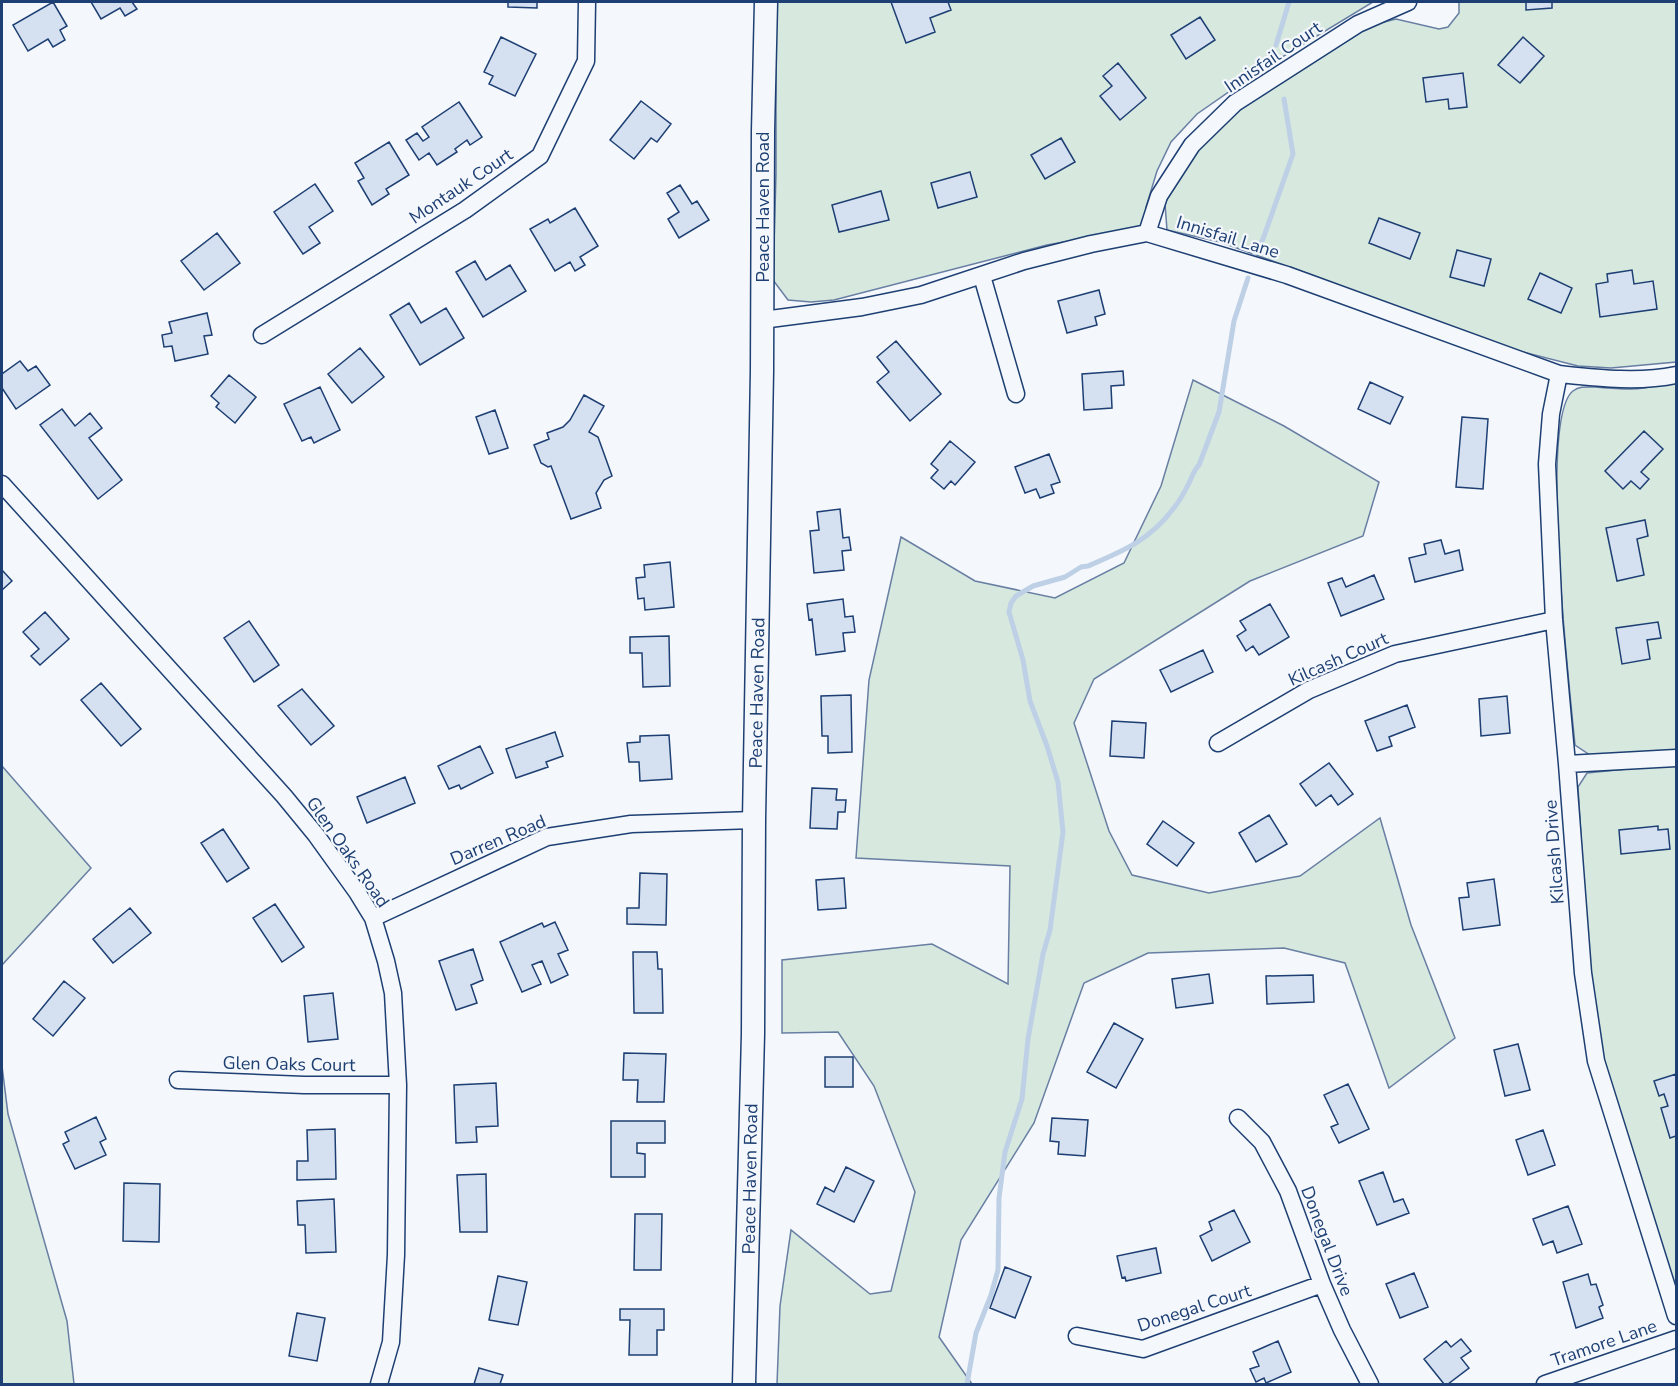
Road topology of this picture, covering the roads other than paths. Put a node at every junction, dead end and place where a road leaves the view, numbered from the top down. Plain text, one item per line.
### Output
1 (587, 2) edge
2 (766, 2) edge
3 (1408, 2) edge
4 (1147, 233) junction
5 (982, 276) junction
6 (762, 320) junction
7 (262, 335) dead end
8 (1559, 374) junction
9 (1677, 375) edge
10 (1016, 394) dead end
11 (2, 484) edge
12 (1554, 620) junction
13 (1218, 743) dead end
14 (1677, 758) edge
15 (1567, 764) junction
16 (754, 820) junction
17 (373, 918) junction
18 (178, 1080) dead end
19 (398, 1085) junction
20 (1238, 1118) dead end
21 (1322, 1284) junction
22 (1677, 1316) edge
23 (1077, 1336) dead end
24 (1677, 1339) edge
25 (379, 1384) edge
26 (744, 1384) edge
27 (1370, 1384) edge
28 (1545, 1384) edge

1 - 7 street, Montauk Court
2 - 6 main road, Peace Haven Road
3 - 4 street, Innisfail Court
4 - 5 street, Innisfail Lane
4 - 8 street, Innisfail Lane
5 - 6 street, Innisfail Lane
5 - 10 street
6 - 16 main road, Peace Haven Road
8 - 9 street, Innisfail Lane
8 - 12 street, Kilcash Drive
11 - 17 street, Glen Oaks Road
12 - 13 street, Kilcash Court
12 - 15 street, Kilcash Drive
14 - 15 street
15 - 22 street, Kilcash Drive
16 - 17 street, Darren Road
16 - 26 main road, Peace Haven Road
17 - 19 street, Glen Oaks Road
18 - 19 street, Glen Oaks Court
19 - 25 street, Glen Oaks Road
20 - 21 street, Donegal Drive
21 - 23 street, Donegal Court
21 - 27 street, Donegal Drive
24 - 28 street, Tramore Lane

